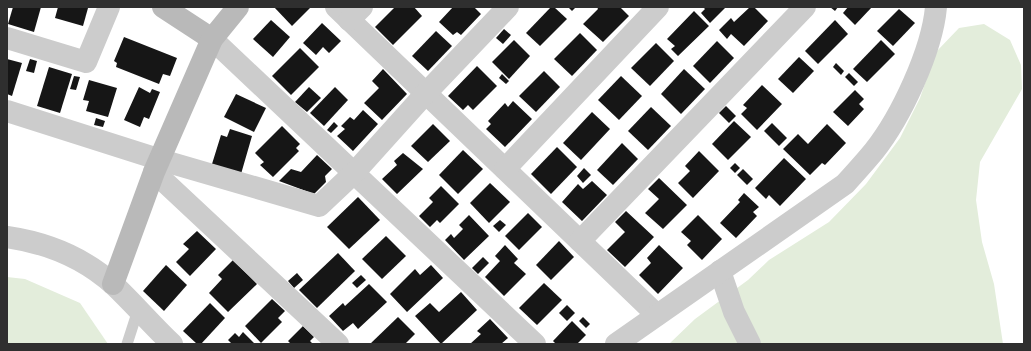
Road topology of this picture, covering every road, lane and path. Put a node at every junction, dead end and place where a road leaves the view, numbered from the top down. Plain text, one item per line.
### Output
1 (109, 7) edge
2 (163, 7) edge
3 (238, 7) edge
4 (508, 7) edge
5 (658, 7) edge
6 (805, 7) edge
7 (936, 7) edge
8 (349, 11) edge
9 (7, 38) edge
10 (212, 39) junction
11 (426, 93) junction
12 (7, 111) edge
13 (158, 166) junction
14 (504, 169) junction
15 (354, 173) junction
16 (7, 237) edge
17 (580, 241) junction
18 (720, 271) junction
19 (113, 284) junction
20 (138, 310) junction
21 (657, 315) junction
22 (127, 344) edge
23 (172, 344) edge
24 (338, 344) edge
25 (535, 344) edge
26 (616, 344) edge
27 (750, 344) edge

1 - 9 street
2 - 10 street
3 - 10 street
4 - 11 street
5 - 14 street
6 - 17 street
7 - 18 street
8 - 11 street
10 - 13 street
10 - 15 street
11 - 14 street
11 - 15 street
12 - 13 street
13 - 15 street
13 - 19 street
13 - 24 street
14 - 17 street
15 - 25 street
16 - 19 street
17 - 21 street
18 - 21 street
18 - 27 street
19 - 20 street
20 - 22 lane
20 - 23 street
21 - 26 street

